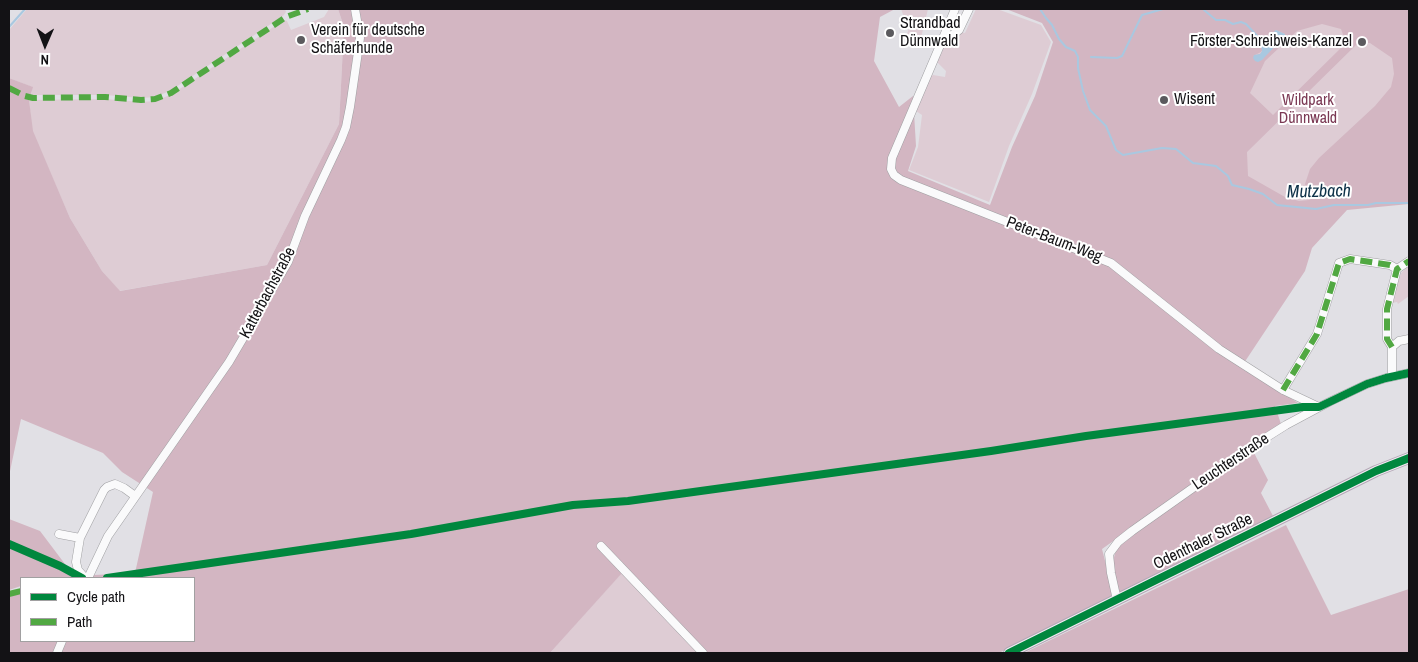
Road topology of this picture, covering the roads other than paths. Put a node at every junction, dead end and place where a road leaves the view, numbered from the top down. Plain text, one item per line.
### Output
1 (355, 9) edge
2 (955, 9) edge
3 (969, 9) edge
4 (941, 43) junction
5 (1409, 261) edge
6 (1397, 269) junction
7 (1409, 339) edge
8 (1392, 347) junction
9 (1409, 373) edge
10 (1392, 376) junction
11 (1283, 390) junction
12 (1319, 408) junction
13 (1409, 458) edge
14 (135, 496) junction
15 (59, 534) dead end
16 (80, 538) junction
17 (601, 546) dead end
18 (85, 577) edge
19 (87, 577) edge
20 (1118, 600) junction
21 (703, 653) edge
22 (1010, 653) edge

1 - 14 street, Katterbachstraße
2 - 4 street, Peter-Baum-Weg
3 - 4 street, Peter-Baum-Weg
4 - 11 street, Peter-Baum-Weg
5 - 6 street
6 - 8 street
6 - 11 street
7 - 8 street
8 - 10 street
9 - 10 street, Leuchterstraße
10 - 12 street, Leuchterstraße
11 - 12 street, Peter-Baum-Weg
12 - 20 street, Leuchterstraße
13 - 20 main road, Odenthaler Straße
14 - 16 street
14 - 19 street, Katterbachstraße
15 - 16 street
16 - 18 street
17 - 21 street
20 - 22 main road, Odenthaler Straße

